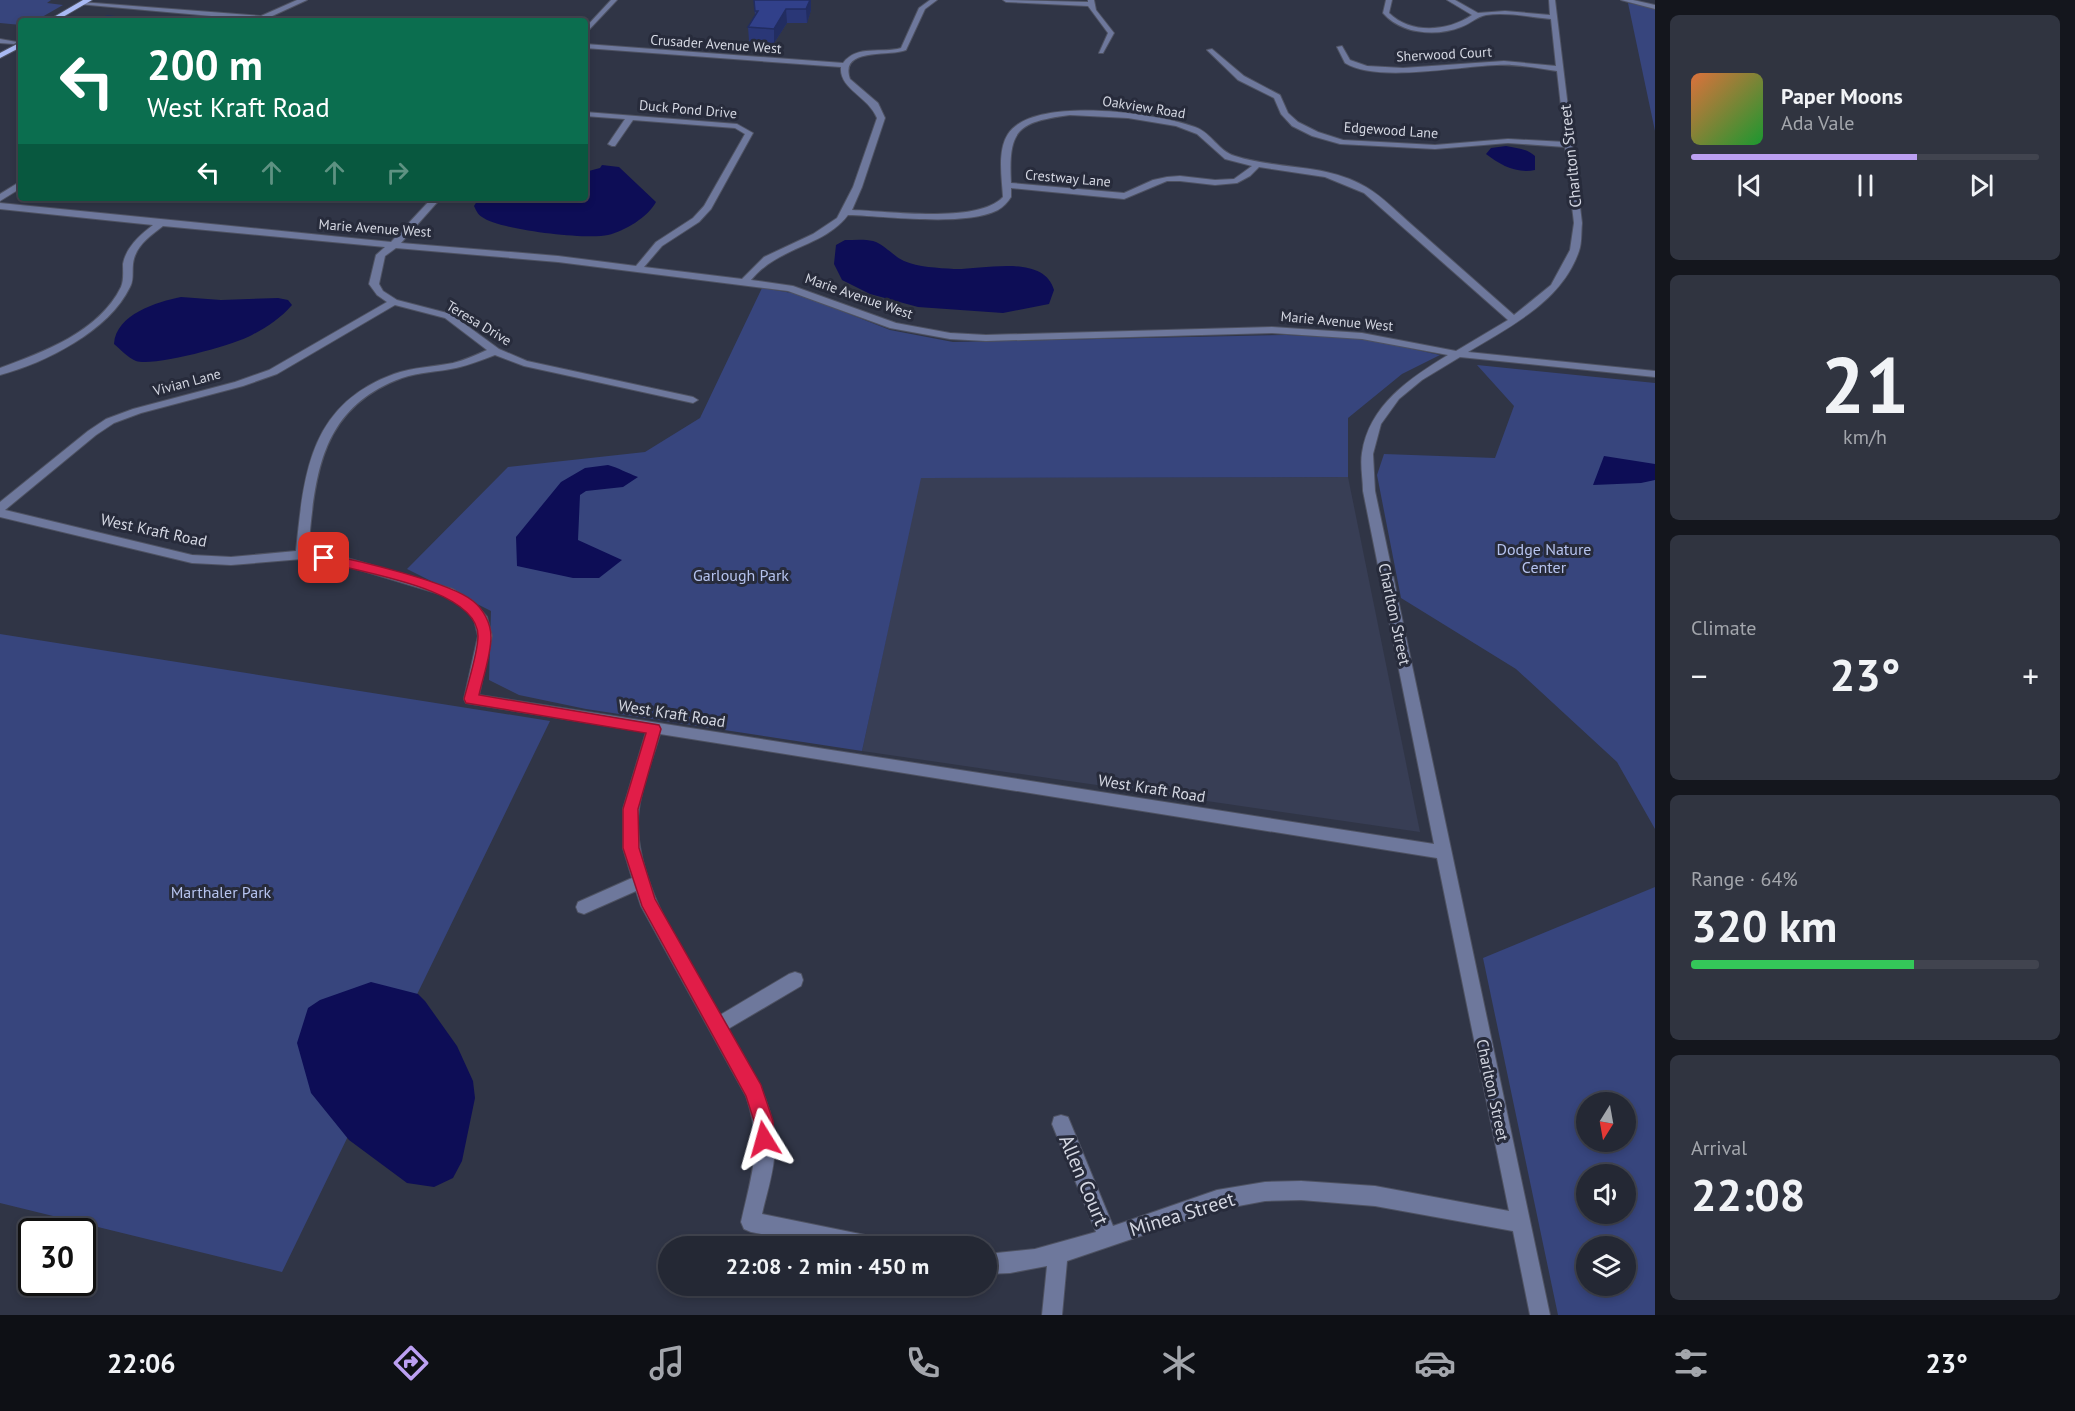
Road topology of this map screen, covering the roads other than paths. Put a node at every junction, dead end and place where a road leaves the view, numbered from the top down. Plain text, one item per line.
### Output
1 (100, 0) edge
2 (304, 0) edge
3 (614, 0) edge
4 (934, 0) edge
5 (1006, 0) edge
6 (1389, 0) edge
7 (1450, 0) edge
8 (1552, 0) edge
9 (1624, 0) edge
10 (1091, 2) edge
11 (87, 3) edge
12 (1655, 7) edge
13 (1477, 15) junction
14 (1553, 17) junction
15 (57, 18) edge
16 (66, 18) edge
17 (250, 18) edge
18 (263, 18) edge
19 (588, 29) edge
20 (1, 43) edge
21 (18, 43) edge
22 (588, 46) edge
23 (1340, 47) dead end
24 (1210, 50) dead end
25 (1101, 52) dead end
26 (0, 56) edge
27 (846, 65) junction
28 (1561, 69) junction
29 (588, 114) edge
30 (631, 117) junction
31 (612, 144) dead end
32 (1568, 145) junction
33 (1258, 164) junction
34 (18, 186) edge
35 (1007, 186) junction
36 (0, 198) edge
37 (434, 201) edge
38 (0, 206) edge
39 (847, 212) junction
40 (161, 223) junction
41 (394, 245) junction
42 (637, 270) junction
43 (745, 282) junction
44 (394, 302) junction
45 (1514, 320) junction
46 (495, 351) junction
47 (1458, 354) junction
48 (0, 372) edge
49 (1655, 374) edge
50 (693, 400) dead end
51 (0, 508) edge
52 (0, 513) edge
53 (302, 555) junction
54 (654, 729) junction
55 (1444, 852) junction
56 (641, 881) junction
57 (584, 907) dead end
58 (795, 980) dead end
59 (717, 1026) junction
60 (1061, 1124) dead end
61 (1521, 1224) junction
62 (820, 1236) edge
63 (1108, 1237) junction
64 (1058, 1253) junction
65 (997, 1264) edge
66 (1052, 1315) edge
67 (1540, 1315) edge

1 - 11 main road
2 - 18 street
3 - 19 street
4 - 27 street
5 - 10 street
6 - 13 street
7 - 13 street
8 - 14 street, Charlton Street
9 - 12 street
10 - 25 street
11 - 15 main road
11 - 16 main road
11 - 17 street
13 - 14 street
14 - 28 street, Charlton Street
20 - 21 main road
21 - 26 main road
22 - 27 street, Crusader Avenue West
23 - 28 street, Sherwood Court
24 - 32 street, Edgewood Lane
27 - 39 street
28 - 32 street, Charlton Street
29 - 30 street, Duck Pond Drive
30 - 31 street
30 - 42 street, Duck Pond Drive
32 - 45 street, Charlton Street
33 - 35 street, Crestway Lane
33 - 35 street, Oakview Road
33 - 45 street, Oakview Road
34 - 36 street
35 - 39 street
37 - 41 street
38 - 40 street, Marie Avenue West
39 - 43 street
40 - 41 street, Marie Avenue West
40 - 48 street
41 - 42 street, Marie Avenue West
41 - 44 street
42 - 43 street, Marie Avenue West
43 - 47 street, Marie Avenue West
44 - 46 street, Teresa Drive
44 - 51 street, Vivian Lane
45 - 47 street, Charlton Street
46 - 50 street, Teresa Drive
46 - 53 street
47 - 49 street, Marie Avenue West
47 - 55 street, Charlton Street
52 - 53 street, West Kraft Road
53 - 54 street, West Kraft Road
54 - 55 street, West Kraft Road
54 - 56 street
55 - 61 street, Charlton Street
56 - 57 street
56 - 59 street
58 - 59 street
59 - 62 street
60 - 63 street, Allen Court
61 - 63 street, Minea Street
61 - 67 street, Charlton Street
63 - 64 street, Minea Street
64 - 65 street, Minea Street
64 - 66 street

